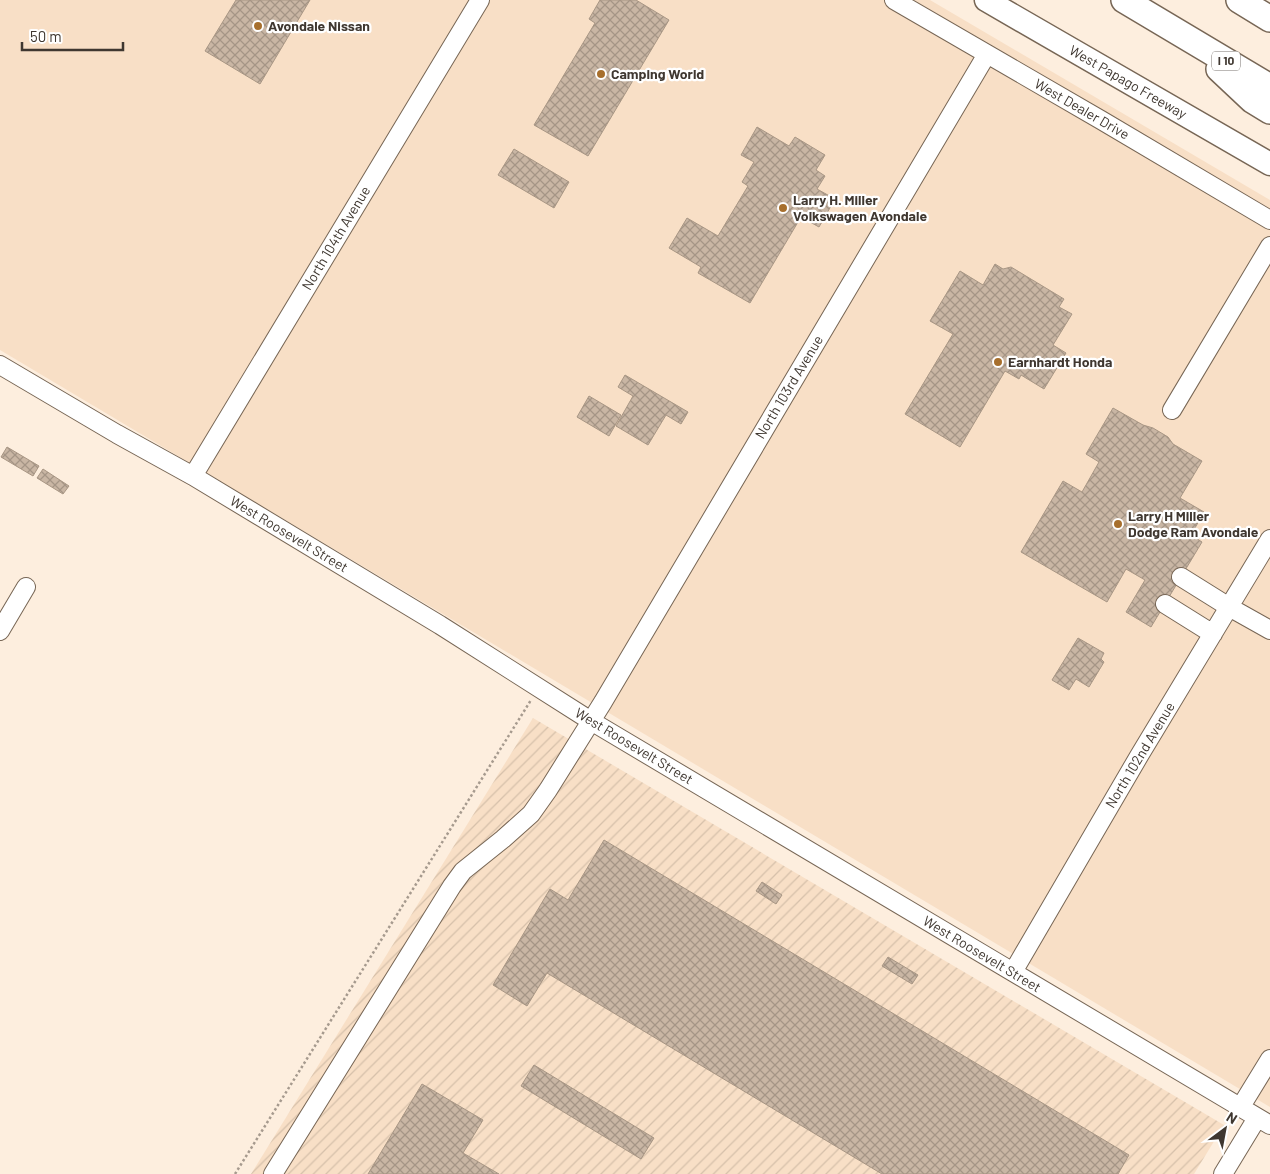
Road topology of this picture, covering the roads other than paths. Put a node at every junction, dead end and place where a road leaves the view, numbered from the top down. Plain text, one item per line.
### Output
1 (480, 0) edge
2 (894, 0) edge
3 (986, 0) edge
4 (1124, 0) edge
5 (1239, 0) edge
6 (1270, 19) edge
7 (1182, 34) junction
8 (986, 54) junction
9 (1270, 87) edge
10 (1270, 111) edge
11 (1270, 164) edge
12 (1270, 220) edge
13 (1270, 246) edge
14 (0, 366) edge
15 (1172, 410) dead end
16 (193, 476) junction
17 (1270, 539) edge
18 (1182, 577) dead end
19 (26, 587) dead end
20 (1165, 604) dead end
21 (1229, 607) junction
22 (1270, 630) edge
23 (0, 631) edge
24 (1213, 634) junction
25 (591, 721) junction
26 (1013, 972) junction
27 (1270, 1059) edge
28 (1240, 1108) junction
29 (1264, 1122) edge
30 (273, 1174) edge
31 (1223, 1174) edge

1 - 16 street, North 104th Avenue
2 - 8 street, West Dealer Drive
3 - 11 main road, West Papago Freeway
4 - 7 highway, I 10
5 - 6 highway
7 - 9 highway, I 10
7 - 10 highway
8 - 12 street, West Dealer Drive
8 - 25 street, North 103rd Avenue
13 - 15 street
14 - 16 street, West Roosevelt Street
16 - 25 street, West Roosevelt Street
17 - 21 street, North 102nd Avenue
18 - 21 street
19 - 23 street
20 - 24 street
21 - 22 street
21 - 24 street, North 102nd Avenue
24 - 26 street, North 102nd Avenue
25 - 26 street, West Roosevelt Street
25 - 30 street, North 103rd Avenue
26 - 28 street, West Roosevelt Street
27 - 28 street
28 - 29 street, West Roosevelt Street
29 - 31 street

